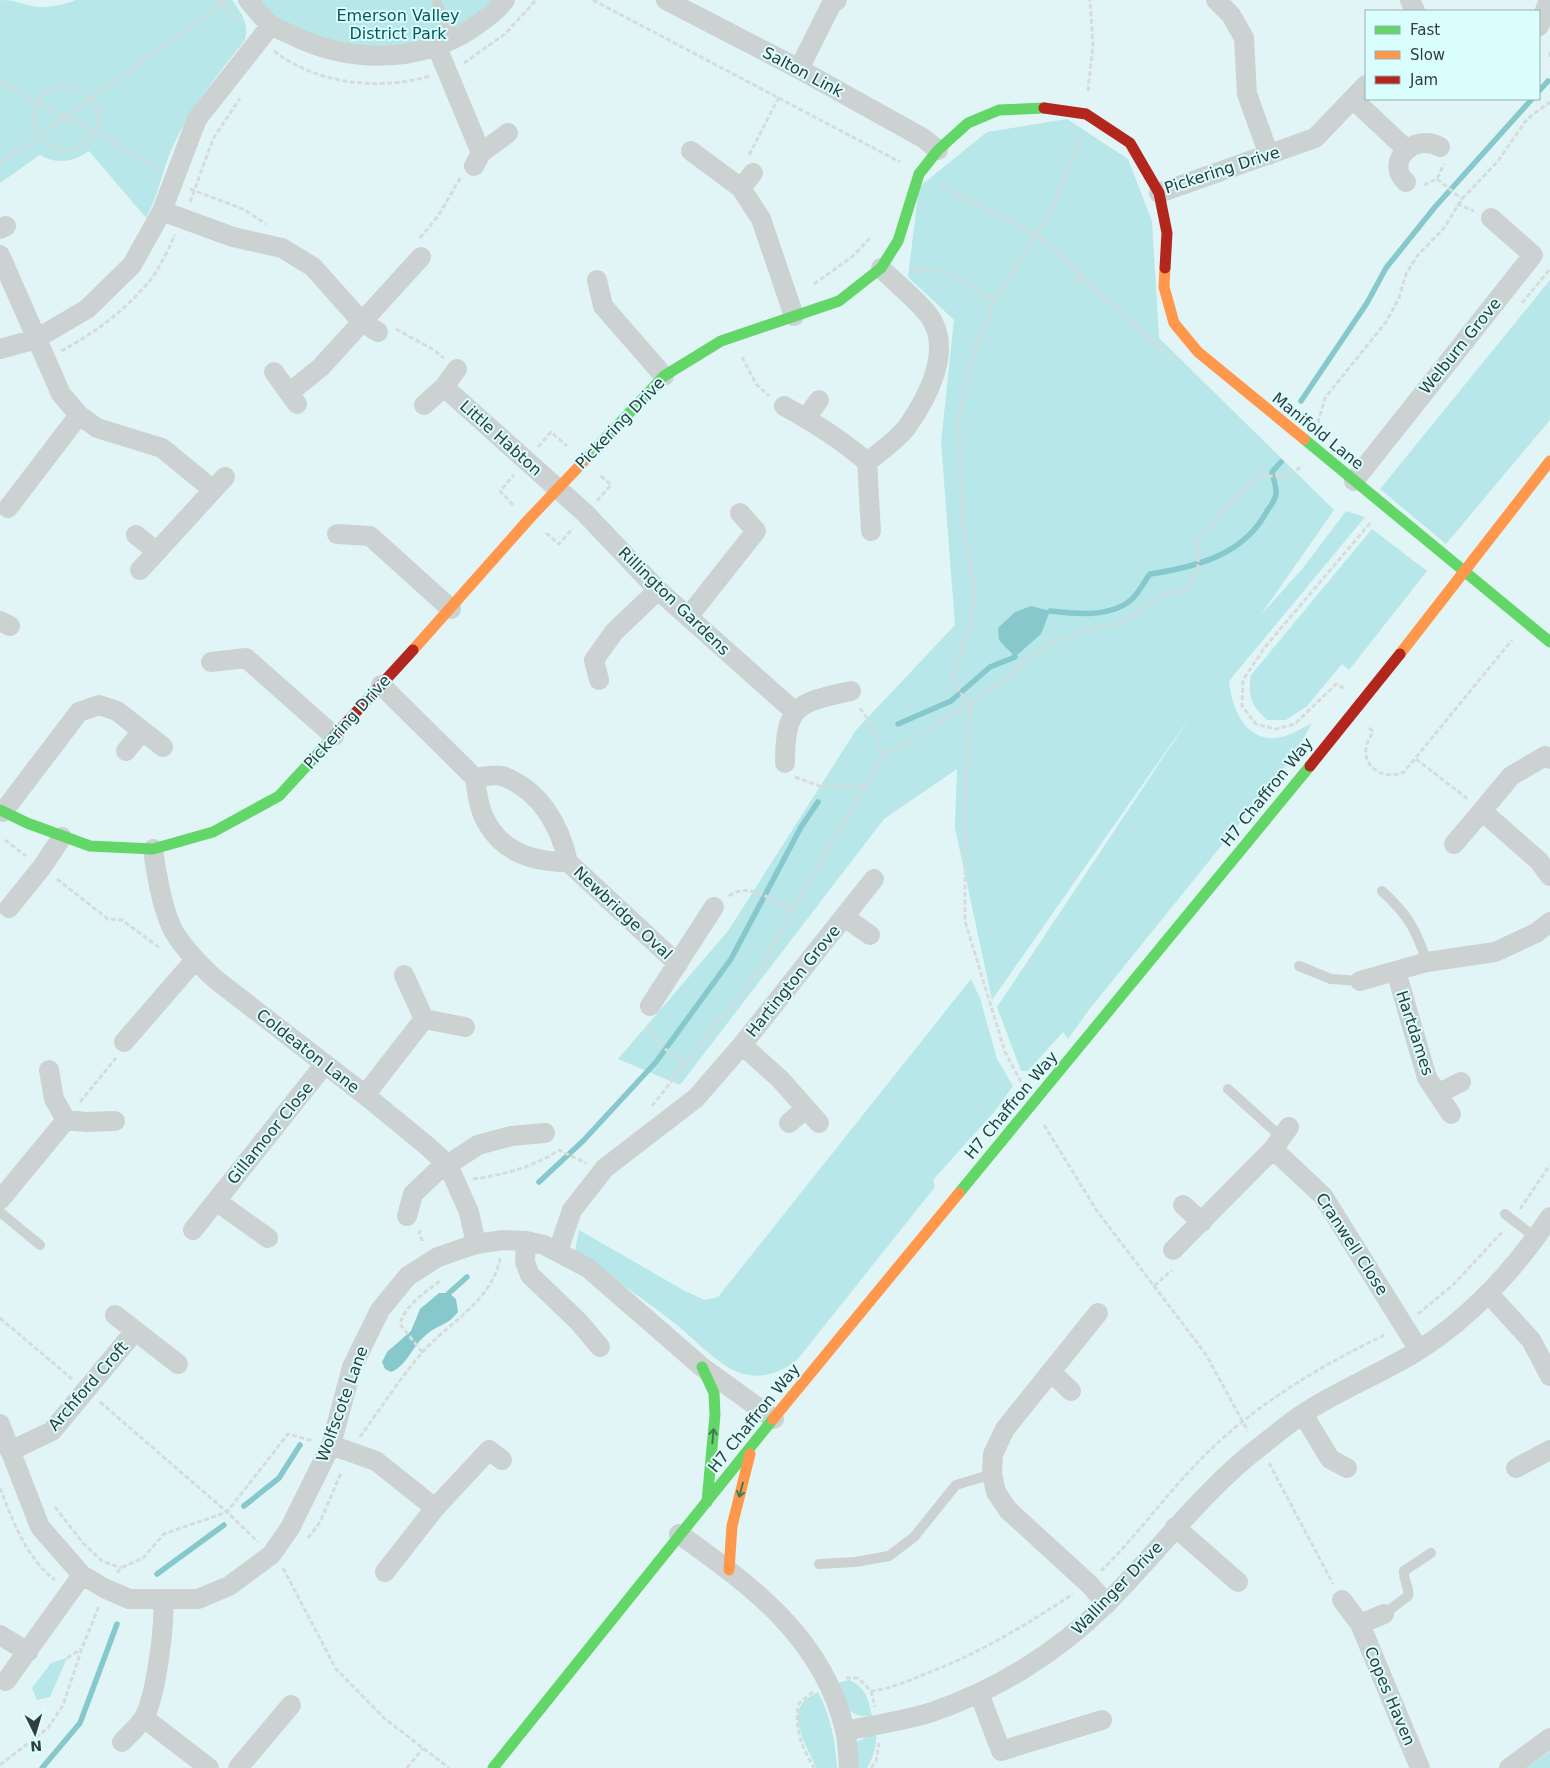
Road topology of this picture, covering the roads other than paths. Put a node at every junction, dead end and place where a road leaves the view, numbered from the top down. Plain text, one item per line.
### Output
1 (248, 0) edge
2 (506, 0) edge
3 (666, 0) edge
4 (837, 0) edge
5 (1216, 0) edge
6 (1549, 0) edge
7 (436, 4) dead end
8 (1540, 23) edge
9 (271, 25) junction
10 (446, 44) junction
11 (798, 69) junction
12 (1360, 93) edge
13 (1366, 100) edge
14 (508, 133) dead end
15 (1440, 147) road end
16 (1406, 149) junction
17 (938, 150) junction
18 (691, 151) dead end
19 (1269, 155) junction
20 (1406, 182) road end
21 (1159, 193) junction
22 (162, 211) junction
23 (1491, 218) dead end
24 (0, 255) edge
25 (421, 257) road end
26 (881, 268) junction
27 (598, 280) dead end
28 (794, 316) junction
29 (370, 327) junction
30 (36, 339) junction
31 (0, 349) edge
32 (457, 369) dead end
33 (274, 372) dead end
34 (664, 376) junction
35 (444, 387) junction
36 (819, 400) dead end
37 (424, 405) dead end
38 (784, 406) road end
39 (79, 416) junction
40 (806, 418) junction
41 (1550, 461) edge
42 (867, 462) junction
43 (1354, 481) junction
44 (558, 489) junction
45 (8, 508) dead end
46 (740, 514) dead end
47 (876, 523) dead end
48 (337, 534) dead end
49 (136, 535) dead end
50 (156, 551) junction
51 (140, 570) dead end
52 (658, 590) junction
53 (450, 609) junction
54 (688, 617) junction
55 (1550, 642) edge
56 (212, 662) dead end
57 (599, 680) dead end
58 (381, 685) junction
59 (851, 691) road end
60 (794, 711) junction
61 (142, 730) junction
62 (334, 736) junction
63 (163, 747) dead end
64 (126, 752) dead end
65 (1550, 760) edge
66 (785, 763) road end
67 (475, 778) junction
68 (1, 811) edge
69 (1482, 811) junction
70 (62, 837) junction
71 (1454, 844) dead end
72 (153, 849) junction
73 (568, 862) junction
74 (1550, 876) edge
75 (874, 879) dead end
76 (1382, 891) dead end
77 (714, 907) road end
78 (10, 908) edge
79 (844, 917) junction
80 (1550, 922) edge
81 (870, 935) dead end
82 (195, 960) junction
83 (1427, 962) junction
84 (678, 964) junction
85 (1299, 966) dead end
86 (1396, 971) junction
87 (404, 975) dead end
88 (1360, 981) joint
89 (650, 1006) dead end
90 (424, 1019) junction
91 (464, 1027) dead end
92 (124, 1043) road end
93 (742, 1045) junction
94 (324, 1065) junction
95 (49, 1070) dead end
96 (1461, 1082) dead end
97 (1228, 1089) dead end
98 (1439, 1093) junction
99 (365, 1095) junction
100 (1451, 1114) dead end
101 (66, 1120) junction
102 (115, 1121) dead end
103 (790, 1123) dead end
104 (545, 1134) dead end
105 (1281, 1138) junction
106 (448, 1165) junction
107 (0, 1200) edge
108 (216, 1201) junction
109 (1183, 1205) dead end
110 (0, 1212) edge
111 (407, 1216) dead end
112 (1509, 1217) road end
113 (1550, 1217) edge
114 (1202, 1222) junction
115 (193, 1230) dead end
116 (268, 1238) dead end
117 (1536, 1238) junction
118 (526, 1241) junction
119 (476, 1244) junction
120 (40, 1245) dead end
121 (1173, 1250) dead end
122 (558, 1251) junction
123 (1488, 1293) junction
124 (1098, 1313) dead end
125 (115, 1315) dead end
126 (135, 1331) junction
127 (600, 1347) dead end
128 (1419, 1350) junction
129 (178, 1364) dead end
130 (702, 1367) junction
131 (1051, 1372) junction
132 (1550, 1376) edge
133 (1071, 1391) dead end
134 (1303, 1414) junction
135 (774, 1419) junction
136 (0, 1424) edge
137 (753, 1443) junction
138 (331, 1445) junction
139 (1550, 1450) edge
140 (10, 1451) junction
141 (502, 1460) dead end
142 (1347, 1468) dead end
143 (1516, 1468) dead end
144 (992, 1474) junction
145 (708, 1502) junction
146 (435, 1508) junction
147 (1175, 1526) junction
148 (679, 1534) junction
149 (1431, 1552) dead end
150 (819, 1564) dead end
151 (729, 1570) junction
152 (385, 1572) dead end
153 (82, 1575) junction
154 (1238, 1582) dead end
155 (163, 1600) junction
156 (1342, 1600) road end
157 (1107, 1604) junction
158 (1384, 1614) joint
159 (1360, 1624) junction
160 (0, 1635) edge
161 (28, 1652) junction
162 (6, 1681) dead end
163 (979, 1693) junction
164 (291, 1706) dead end
165 (144, 1718) junction
166 (1102, 1720) dead end
167 (845, 1731) junction
168 (1550, 1738) edge
169 (122, 1742) dead end
170 (1002, 1760) edge
171 (209, 1768) edge
172 (238, 1768) edge
173 (494, 1768) edge
174 (850, 1768) edge
175 (1420, 1768) edge
176 (1508, 1768) edge

1 - 9 street
2 - 10 street
3 - 11 street, Salton Link
4 - 11 street
5 - 19 street
6 - 8 street
7 - 10 lane
9 - 10 street
9 - 22 street
10 - 14 street
11 - 17 street, Salton Link
12 - 19 street, Pickering Drive
13 - 16 street
15 - 16 street
16 - 20 street
17 - 21 street, Pickering Drive
17 - 26 street, Pickering Drive
18 - 28 street
19 - 21 street, Pickering Drive
21 - 43 street, Manifold Lane
22 - 29 street
22 - 30 street
23 - 43 street, Welburn Grove
24 - 30 street
25 - 29 street
26 - 28 street, Pickering Drive
26 - 42 street
27 - 34 street
28 - 34 street, Pickering Drive
29 - 33 street
30 - 31 street
30 - 39 street
32 - 35 street
34 - 44 street, Pickering Drive
35 - 37 street
35 - 44 street, Little Habton
36 - 40 street
38 - 40 street
39 - 45 street
39 - 50 street
40 - 42 street
41 - 135 street, H7 Chaffron Way
42 - 47 street
43 - 55 street, Manifold Lane
44 - 52 street, Rillington Gardens
44 - 53 street, Pickering Drive
46 - 54 street
48 - 53 street
49 - 50 street
50 - 51 street
52 - 54 street, Rillington Gardens
52 - 57 street
53 - 58 street, Pickering Drive
54 - 60 street, Rillington Gardens
56 - 62 street
58 - 62 street, Pickering Drive
58 - 67 street
59 - 60 street
60 - 66 street
61 - 63 street
61 - 64 street
61 - 68 street
62 - 72 street, Pickering Drive
65 - 69 street
67 - 73 street, Newbridge Oval
67 - 73 street, Newbridge Oval
68 - 70 street, Pickering Drive
69 - 71 street
69 - 74 street
70 - 72 street, Pickering Drive
70 - 78 street
72 - 82 street, Coldeaton Lane
73 - 84 street, Newbridge Oval
75 - 79 street, Hartington Grove
76 - 83 lane
77 - 84 street, Newbridge Oval
79 - 81 street, Hartington Grove
79 - 93 street, Hartington Grove
80 - 83 street, Hartdames
82 - 92 street
82 - 94 street, Coldeaton Lane
83 - 86 street, Hartdames
84 - 89 street, Newbridge Oval
85 - 88 lane, Hartdames
86 - 88 street, Hartdames
86 - 98 street, Hartdames
87 - 90 street
90 - 91 street
90 - 99 street
93 - 103 street, Hartington Grove
93 - 122 street, Hartington Grove
94 - 99 street, Coldeaton Lane
94 - 108 street, Gillamoor Close
95 - 101 street
96 - 98 street, Hartdames
97 - 105 lane
98 - 100 street, Hartdames
99 - 106 street, Coldeaton Lane
101 - 102 street
101 - 107 street
104 - 106 street
105 - 114 street
105 - 128 street, Cranwell Close
106 - 111 street
106 - 119 street, Coldeaton Lane
108 - 115 street, Gillamoor Close
108 - 116 street, Gillamoor Close
109 - 114 street
110 - 120 lane
112 - 117 lane
113 - 117 street, Wallinger Drive
114 - 121 street
117 - 123 street, Wallinger Drive
118 - 119 street, Wolfscote Lane
118 - 122 street, Wolfscote Lane
118 - 127 street
119 - 138 street, Wolfscote Lane
122 - 130 street, Wolfscote Lane
123 - 128 street, Wallinger Drive
123 - 132 street
124 - 131 street
125 - 126 street, Archford Croft
126 - 129 street, Archford Croft
126 - 140 street, Archford Croft
128 - 134 street, Wallinger Drive
130 - 135 street, Wolfscote Lane
145 -> 130 street
131 - 133 street
131 - 144 street
134 - 142 street
134 - 147 street, Wallinger Drive
135 - 137 street, H7 Chaffron Way
136 - 140 street, Wolfscote Lane
137 - 145 street, H7 Chaffron Way
137 -> 151 street
138 - 146 street
138 - 155 street, Wolfscote Lane
139 - 143 street
140 - 153 street, Wolfscote Lane
141 - 146 street
144 - 150 lane
144 - 157 street
145 - 148 street, H7 Chaffron Way
146 - 152 street
147 - 154 street
147 - 157 street, Wallinger Drive
148 - 151 street
148 - 173 street, H7 Chaffron Way
149 - 158 lane
151 - 167 street
153 - 155 street, Wolfscote Lane
153 - 161 street
155 - 165 street
156 - 159 street, Copes Haven
157 - 163 street, Wallinger Drive
158 - 159 street
159 - 175 street, Copes Haven
160 - 161 street
161 - 162 street
163 - 167 street, Wallinger Drive
163 - 170 street
164 - 172 street
165 - 169 street
165 - 171 street
166 - 170 street
167 - 174 street
168 - 176 street

